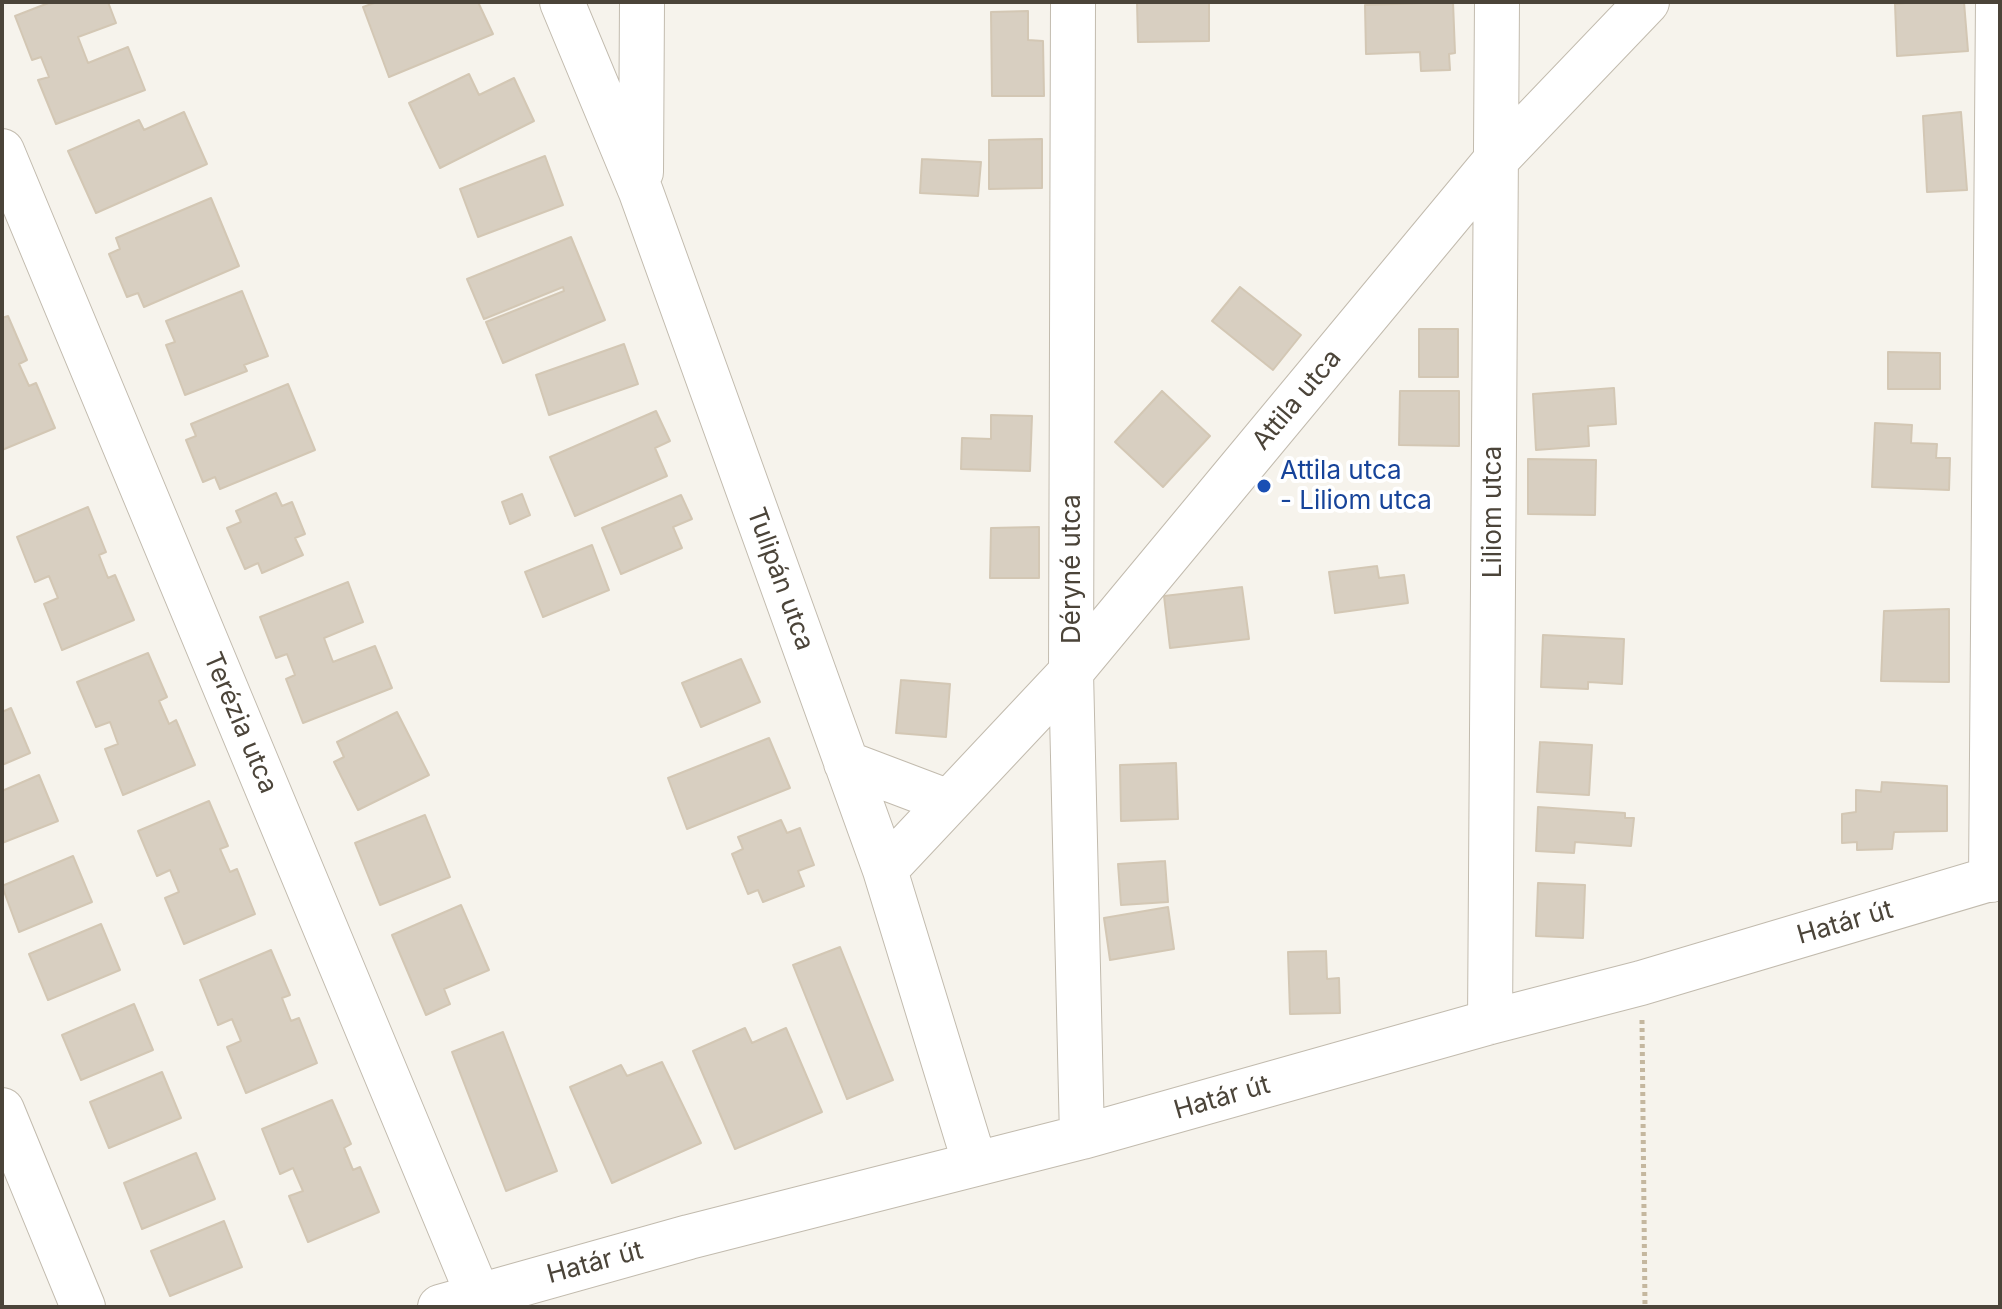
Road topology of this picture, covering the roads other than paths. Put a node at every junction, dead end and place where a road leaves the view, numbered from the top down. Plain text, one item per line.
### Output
1 (562, 2) edge
2 (642, 2) edge
3 (1073, 2) edge
4 (1497, 2) edge
5 (1647, 2) edge
6 (1998, 2) edge
7 (2, 151) edge
8 (1495, 161) junction
9 (641, 192) junction
10 (1071, 672) junction
11 (846, 763) junction
12 (949, 802) junction
13 (885, 870) junction
14 (1995, 878) edge
15 (1490, 1022) junction
16 (2, 1110) edge
17 (1082, 1137) junction
18 (975, 1164) junction
19 (459, 1301) edge
20 (83, 1307) edge

1 - 9 street, Tulipán utca
2 - 9 street
3 - 10 street, Déryné utca
4 - 8 street, Liliom utca
5 - 8 street, Attila utca
6 - 14 street
7 - 19 street, Terézia utca
8 - 10 street, Attila utca
8 - 15 street, Liliom utca
9 - 11 street, Tulipán utca
10 - 12 street, Attila utca
10 - 17 street, Déryné utca
11 - 12 street
11 - 13 street, Tulipán utca
12 - 13 street, Attila utca
13 - 18 street, Tulipán utca
14 - 15 street, Határ út
15 - 17 street, Határ út
16 - 20 street
17 - 18 street, Határ út
18 - 19 street, Határ út

